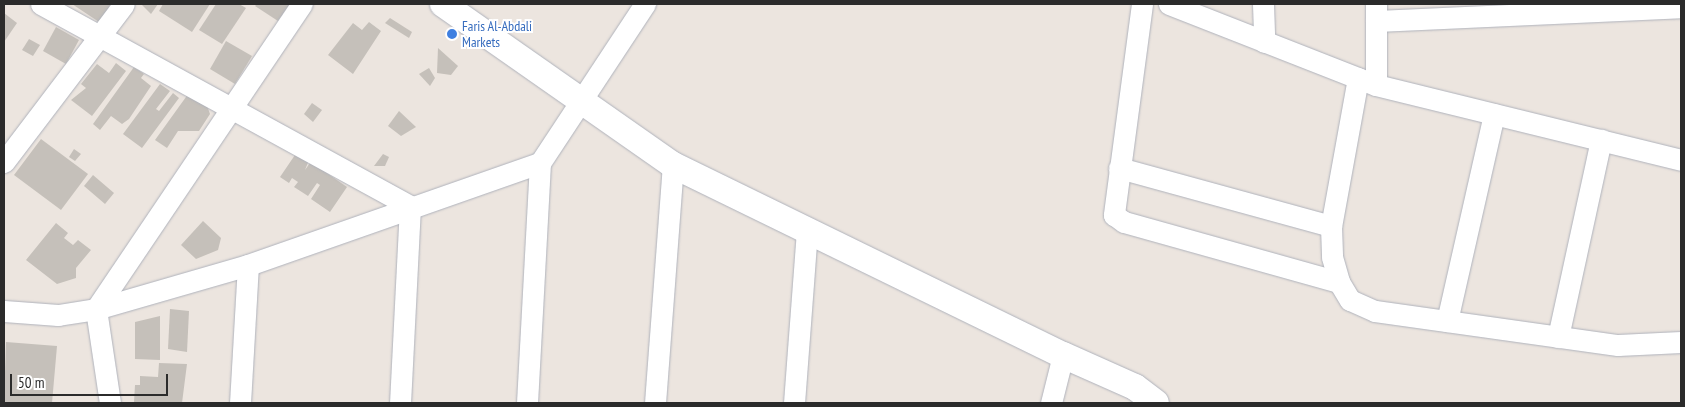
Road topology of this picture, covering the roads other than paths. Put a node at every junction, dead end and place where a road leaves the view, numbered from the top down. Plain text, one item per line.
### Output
1 (41, 4) edge
2 (124, 4) edge
3 (302, 4) edge
4 (443, 4) edge
5 (645, 4) edge
6 (1142, 4) edge
7 (1169, 4) edge
8 (1263, 4) edge
9 (1681, 7) edge
10 (1376, 12) edge
11 (99, 38) junction
12 (1264, 42) junction
13 (1367, 81) junction
14 (581, 101) junction
15 (231, 109) junction
16 (1494, 114) junction
17 (1601, 140) junction
18 (1681, 160) edge
19 (4, 162) edge
20 (540, 163) junction
21 (672, 165) junction
22 (1118, 168) junction
23 (410, 206) junction
24 (1332, 226) junction
25 (808, 232) junction
26 (248, 265) junction
27 (1339, 282) junction
28 (96, 309) junction
29 (4, 311) edge
30 (1447, 321) junction
31 (1558, 336) junction
32 (1681, 342) edge
33 (1063, 355) junction
34 (110, 403) edge
35 (240, 403) edge
36 (400, 403) edge
37 (527, 403) edge
38 (656, 403) edge
39 (794, 403) edge
40 (1051, 403) edge
41 (1156, 403) edge

1 - 11 street
2 - 11 street
3 - 15 street
4 - 14 street
5 - 14 street
6 - 22 street
7 - 12 street
8 - 12 street
9 - 10 street
10 - 13 street
11 - 15 street
11 - 19 street
12 - 13 street
13 - 16 street
13 - 24 street
14 - 20 street
14 - 21 street
15 - 23 street
15 - 28 street
16 - 17 street
16 - 30 street
17 - 18 street
17 - 31 street
20 - 23 street
20 - 37 street
21 - 25 street
21 - 38 street
22 - 24 street
22 - 27 street
23 - 26 street
23 - 36 street
24 - 27 street
25 - 33 street
25 - 39 street
26 - 28 street
26 - 35 street
27 - 30 street
28 - 29 street
28 - 34 street
30 - 31 street
31 - 32 street
33 - 40 street
33 - 41 street

